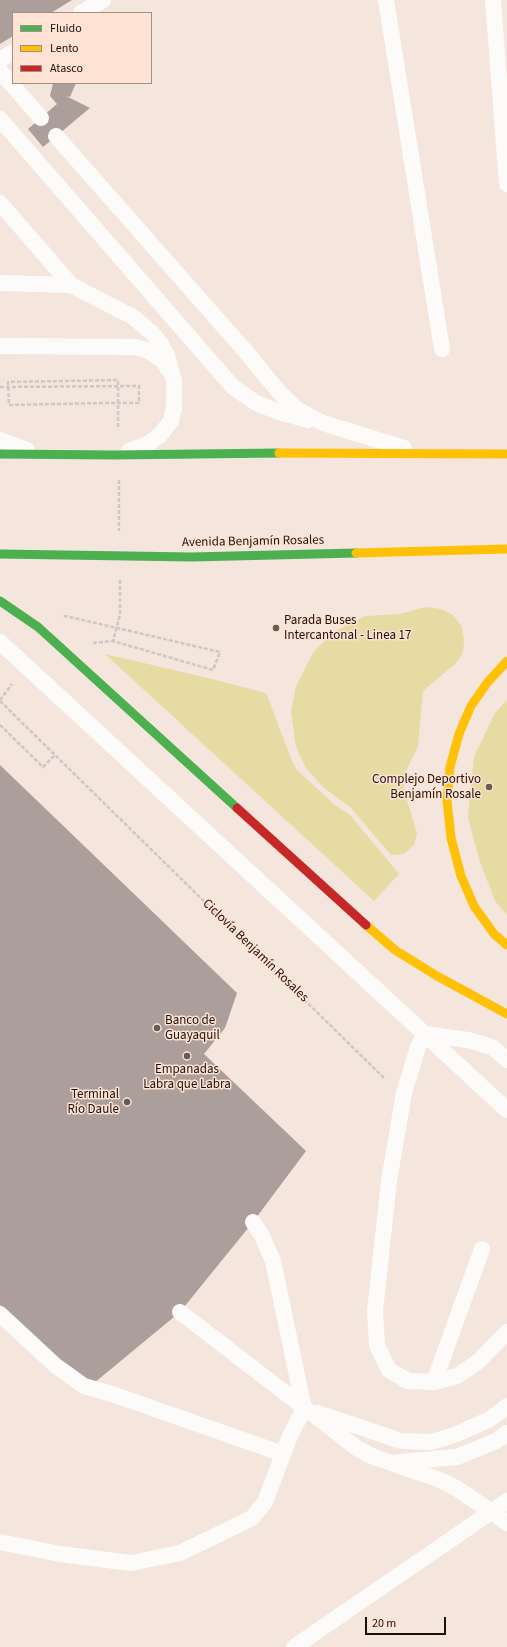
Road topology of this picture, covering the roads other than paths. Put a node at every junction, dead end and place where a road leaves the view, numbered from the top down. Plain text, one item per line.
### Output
1 (103, 0) edge
2 (386, 0) edge
3 (494, 0) edge
4 (83, 12) edge
5 (12, 53) edge
6 (0, 60) edge
7 (0, 71) edge
8 (41, 118) dead end
9 (0, 119) edge
10 (56, 136) dead end
11 (507, 184) edge
12 (0, 203) edge
13 (0, 283) edge
14 (71, 284) junction
15 (0, 346) edge
16 (442, 349) dead end
17 (174, 381) junction
18 (323, 424) junction
19 (0, 440) edge
20 (0, 454) edge
21 (440, 454) junction
22 (506, 454) edge
23 (40, 455) junction
24 (114, 455) junction
25 (507, 549) edge
26 (0, 554) edge
27 (0, 601) edge
28 (0, 642) edge
29 (507, 661) edge
30 (507, 945) edge
31 (507, 1014) edge
32 (425, 1034) junction
33 (507, 1060) edge
34 (507, 1110) edge
35 (253, 1222) dead end
36 (482, 1249) dead end
37 (180, 1312) dead end
38 (0, 1314) edge
39 (507, 1332) edge
40 (434, 1382) junction
41 (507, 1406) edge
42 (304, 1409) junction
43 (507, 1433) edge
44 (283, 1454) junction
45 (391, 1463) junction
46 (507, 1501) edge
47 (492, 1512) junction
48 (507, 1523) edge
49 (0, 1542) edge
50 (294, 1647) edge

1 - 4 lane
2 - 16 lane
3 - 11 lane
5 - 6 lane
7 - 8 lane
9 - 18 lane
10 - 18 lane
12 - 14 lane
13 - 14 lane
14 - 17 lane
15 - 17 lane
17 - 24 lane
18 - 21 lane
19 - 23 lane
20 - 23 main road
21 - 22 main road
21 - 24 main road
23 - 24 main road
25 - 26 main road, Avenida Benjamín Rosales
27 - 31 main road
28 - 32 lane
29 - 30 main road
32 - 33 lane
32 - 34 lane
32 - 40 lane
35 - 42 lane
36 - 40 lane
37 - 42 lane
38 - 44 lane
39 - 40 lane
41 - 42 lane
42 - 44 lane
42 - 45 lane
43 - 45 lane
44 - 49 lane
45 - 47 lane
46 - 47 lane
47 - 48 lane
47 - 50 lane

